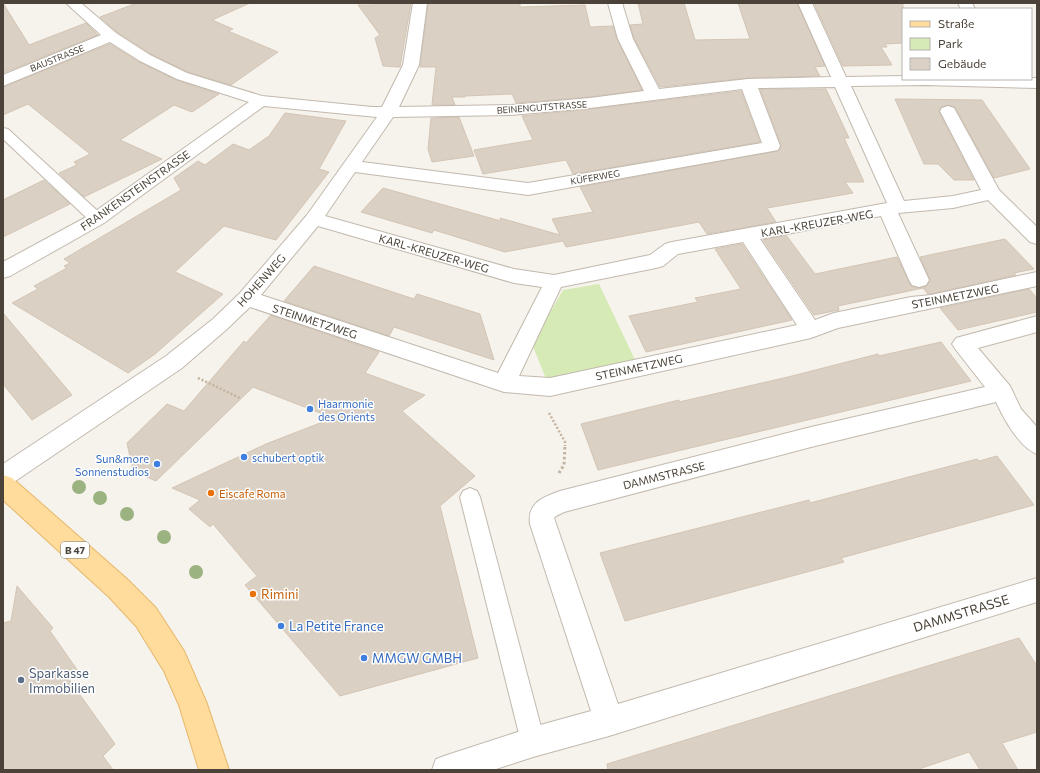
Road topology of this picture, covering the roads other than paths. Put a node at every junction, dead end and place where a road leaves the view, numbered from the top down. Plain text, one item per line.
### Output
1 (74, 3) edge
2 (420, 3) edge
3 (615, 3) edge
4 (805, 3) edge
5 (111, 36) junction
6 (1007, 80) edge
7 (3, 81) edge
8 (842, 81) junction
9 (1037, 83) edge
10 (748, 84) junction
11 (654, 95) junction
12 (261, 101) junction
13 (948, 111) dead end
14 (388, 112) junction
15 (3, 132) edge
16 (352, 166) junction
17 (992, 193) junction
18 (892, 208) junction
19 (97, 219) junction
20 (314, 219) junction
21 (748, 235) junction
22 (1037, 238) edge
23 (3, 271) edge
24 (1037, 279) edge
25 (919, 280) dead end
26 (554, 282) junction
27 (247, 298) junction
28 (1037, 324) edge
29 (811, 330) junction
30 (504, 383) junction
31 (1002, 392) junction
32 (1037, 444) edge
33 (3, 477) edge
34 (3, 485) edge
35 (470, 497) dead end
36 (1037, 590) edge
37 (609, 721) junction
38 (532, 742) junction
39 (214, 770) edge
40 (447, 770) edge

1 - 5 street, BEINENGUTSTRASSE
2 - 14 street, HOHENWEG
3 - 11 street
4 - 8 street, KARL-KREUZER-WEG
5 - 7 street, BAUSTRASSE
5 - 12 street, BEINENGUTSTRASSE
6 - 8 street, BEINENGUTSTRASSE
6 - 9 street, BEINENGUTSTRASSE
8 - 10 street, BEINENGUTSTRASSE
8 - 18 street, KARL-KREUZER-WEG
10 - 11 street, BEINENGUTSTRASSE
10 - 16 street, KÜFERWEG
11 - 14 street, BEINENGUTSTRASSE
12 - 14 street, BEINENGUTSTRASSE
12 - 19 street, FRANKENSTEINSTRASSE
13 - 17 street
14 - 16 street, HOHENWEG
15 - 19 lane
16 - 20 street, HOHENWEG
17 - 18 street, KARL-KREUZER-WEG
17 - 22 street
18 - 21 street, KARL-KREUZER-WEG
18 - 25 street, KARL-KREUZER-WEG
19 - 23 street, FRANKENSTEINSTRASSE
20 - 26 street, KARL-KREUZER-WEG
20 - 27 street, HOHENWEG
21 - 26 street, KARL-KREUZER-WEG
21 - 29 street, KARL-KREUZER-WEG
24 - 29 street, STEINMETZWEG
26 - 30 street
27 - 30 street, STEINMETZWEG
27 - 33 street, HOHENWEG
28 - 31 street
29 - 30 street, STEINMETZWEG
31 - 32 street
31 - 37 street, DAMMSTRASSE
34 - 39 main road, B 47
35 - 38 lane
36 - 37 street, DAMMSTRASSE
37 - 38 street, DAMMSTRASSE
38 - 40 street, DAMMSTRASSE

